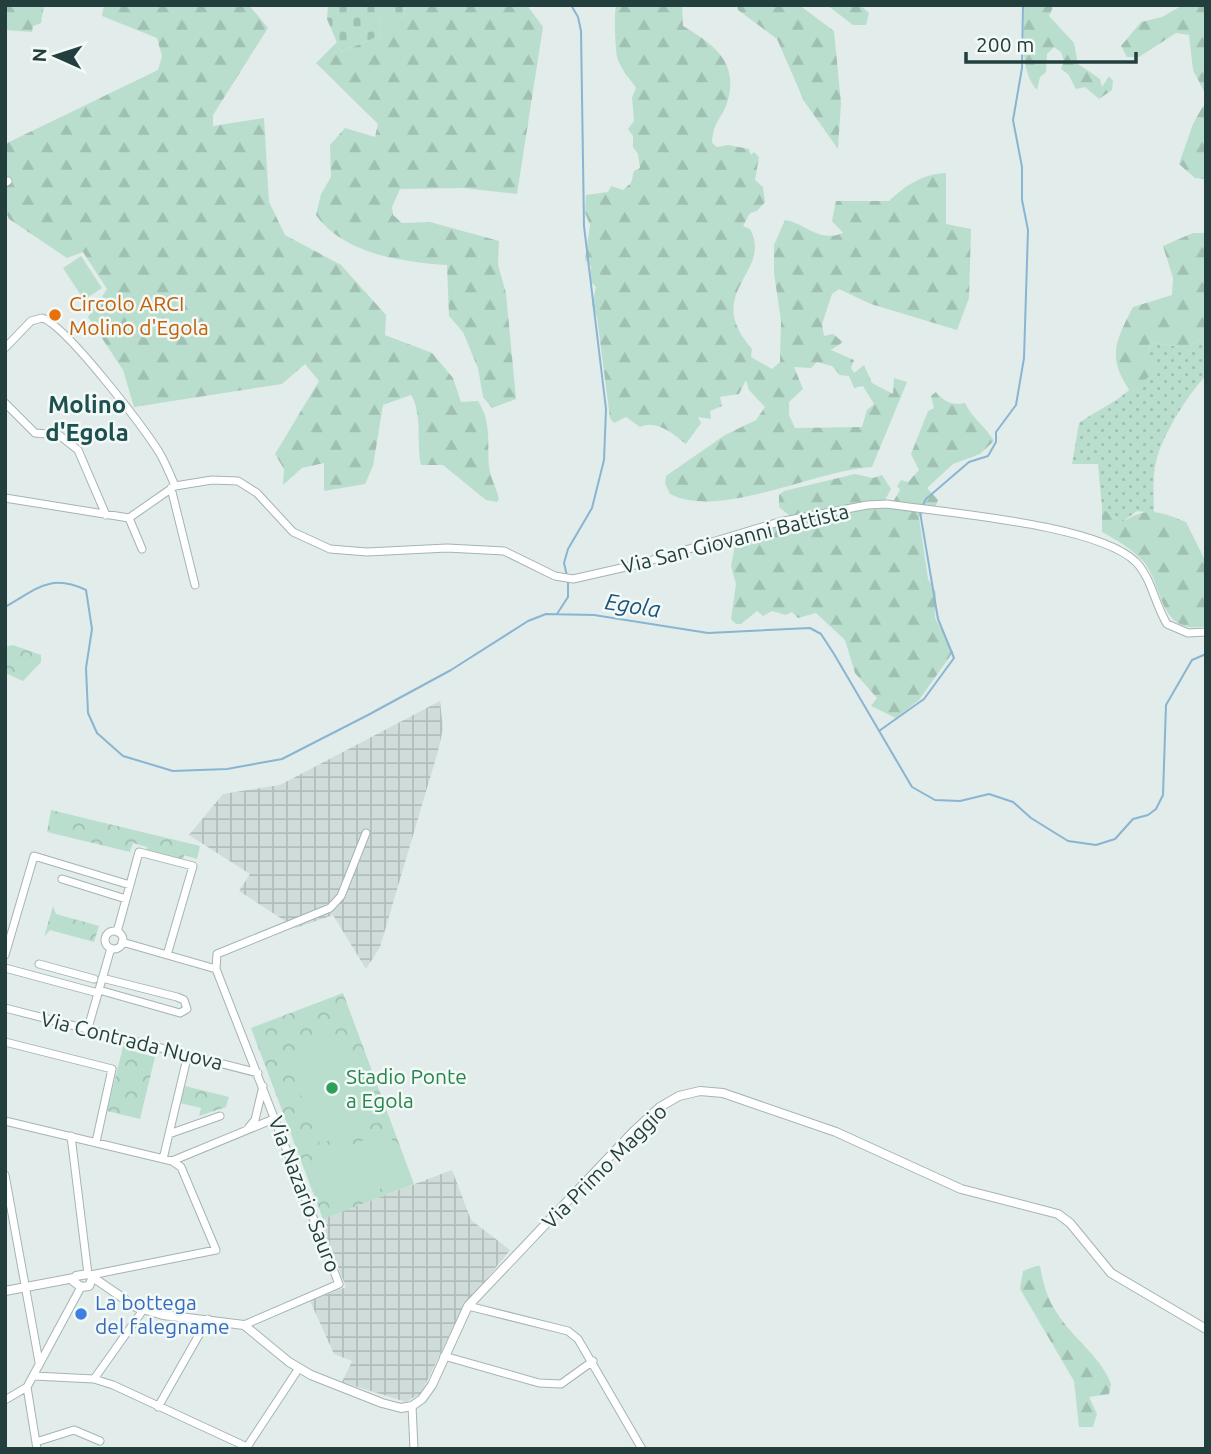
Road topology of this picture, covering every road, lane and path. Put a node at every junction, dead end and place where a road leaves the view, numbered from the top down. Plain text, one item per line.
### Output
1 (5, 348) edge
2 (5, 403) edge
3 (173, 487) junction
4 (5, 498) edge
5 (106, 515) junction
6 (129, 518) junction
7 (142, 549) dead end
8 (195, 585) dead end
9 (1206, 632) edge
10 (366, 833) dead end
11 (91, 873) junction
12 (62, 879) dead end
13 (130, 885) junction
14 (86, 887) junction
15 (126, 899) junction
16 (117, 932) junction
17 (122, 942) junction
18 (111, 948) junction
19 (5, 955) edge
20 (167, 955) junction
21 (39, 964) dead end
22 (5, 968) edge
23 (216, 969) junction
24 (62, 970) junction
25 (98, 978) junction
26 (59, 983) junction
27 (98, 992) junction
28 (5, 1008) edge
29 (88, 1028) junction
30 (5, 1042) edge
31 (188, 1054) junction
32 (258, 1073) junction
33 (263, 1085) junction
34 (219, 1116) dead end
35 (276, 1118) junction
36 (5, 1121) edge
37 (246, 1130) junction
38 (169, 1134) junction
39 (71, 1136) junction
40 (96, 1142) junction
41 (163, 1159) junction
42 (172, 1161) junction
43 (5, 1175) edge
44 (91, 1278) junction
45 (76, 1283) junction
46 (26, 1287) junction
47 (5, 1291) edge
48 (468, 1306) junction
49 (143, 1310) junction
50 (208, 1319) junction
51 (244, 1325) junction
52 (1206, 1329) edge
53 (444, 1356) junction
54 (39, 1362) junction
55 (593, 1362) junction
56 (299, 1368) junction
57 (34, 1376) junction
58 (94, 1379) junction
59 (27, 1387) junction
60 (5, 1400) edge
61 (412, 1406) junction
62 (158, 1407) junction
63 (100, 1441) dead end
64 (37, 1445) edge
65 (414, 1449) edge
66 (642, 1449) edge

1 - 3 street
2 - 5 street
3 - 6 street
3 - 8 street
3 - 9 street, Via San Giovanni Battista
4 - 5 street
5 - 6 street
6 - 7 street
10 - 23 street
11 - 13 street
11 - 14 street
11 - 19 street
12 - 14 street
13 - 15 street
13 - 20 street
14 - 15 street
15 - 16 street
16 - 17 street
16 - 18 street
17 - 18 street
17 - 20 street
18 - 25 street
20 - 23 street
21 - 24 street
22 - 26 street
23 - 32 street, Via Nazario Sauro
24 - 25 street
24 - 26 street
25 - 27 street
25 - 27 street
26 - 27 street
27 - 29 street
28 - 29 street, Via Contrada Nuova
29 - 31 street, Via Contrada Nuova
30 - 40 street
31 - 32 street, Via Contrada Nuova
31 - 38 street
32 - 33 street, Via Nazario Sauro
33 - 35 street, Via Nazario Sauro
33 - 37 street, Via Nazario Sauro
34 - 38 street
35 - 37 street
35 - 51 street, Via Nazario Sauro
36 - 39 street
37 - 42 street
38 - 41 street
39 - 40 street
39 - 44 street
40 - 41 street
41 - 42 street
42 - 44 street
43 - 46 street
44 - 45 street
44 - 49 street
45 - 46 street
45 - 54 street
46 - 47 street
46 - 54 street
48 - 52 street, Via Primo Maggio
48 - 53 street, Via Primo Maggio
48 - 55 street
49 - 50 street
49 - 58 street
50 - 51 street
50 - 62 street
51 - 56 street
53 - 55 street
53 - 61 street, Via Primo Maggio
54 - 57 street
55 - 66 street
56 - 61 street
56 - 62 street
57 - 58 street
57 - 59 street
58 - 62 street
59 - 60 street
59 - 64 street
61 - 65 street
63 - 64 street

